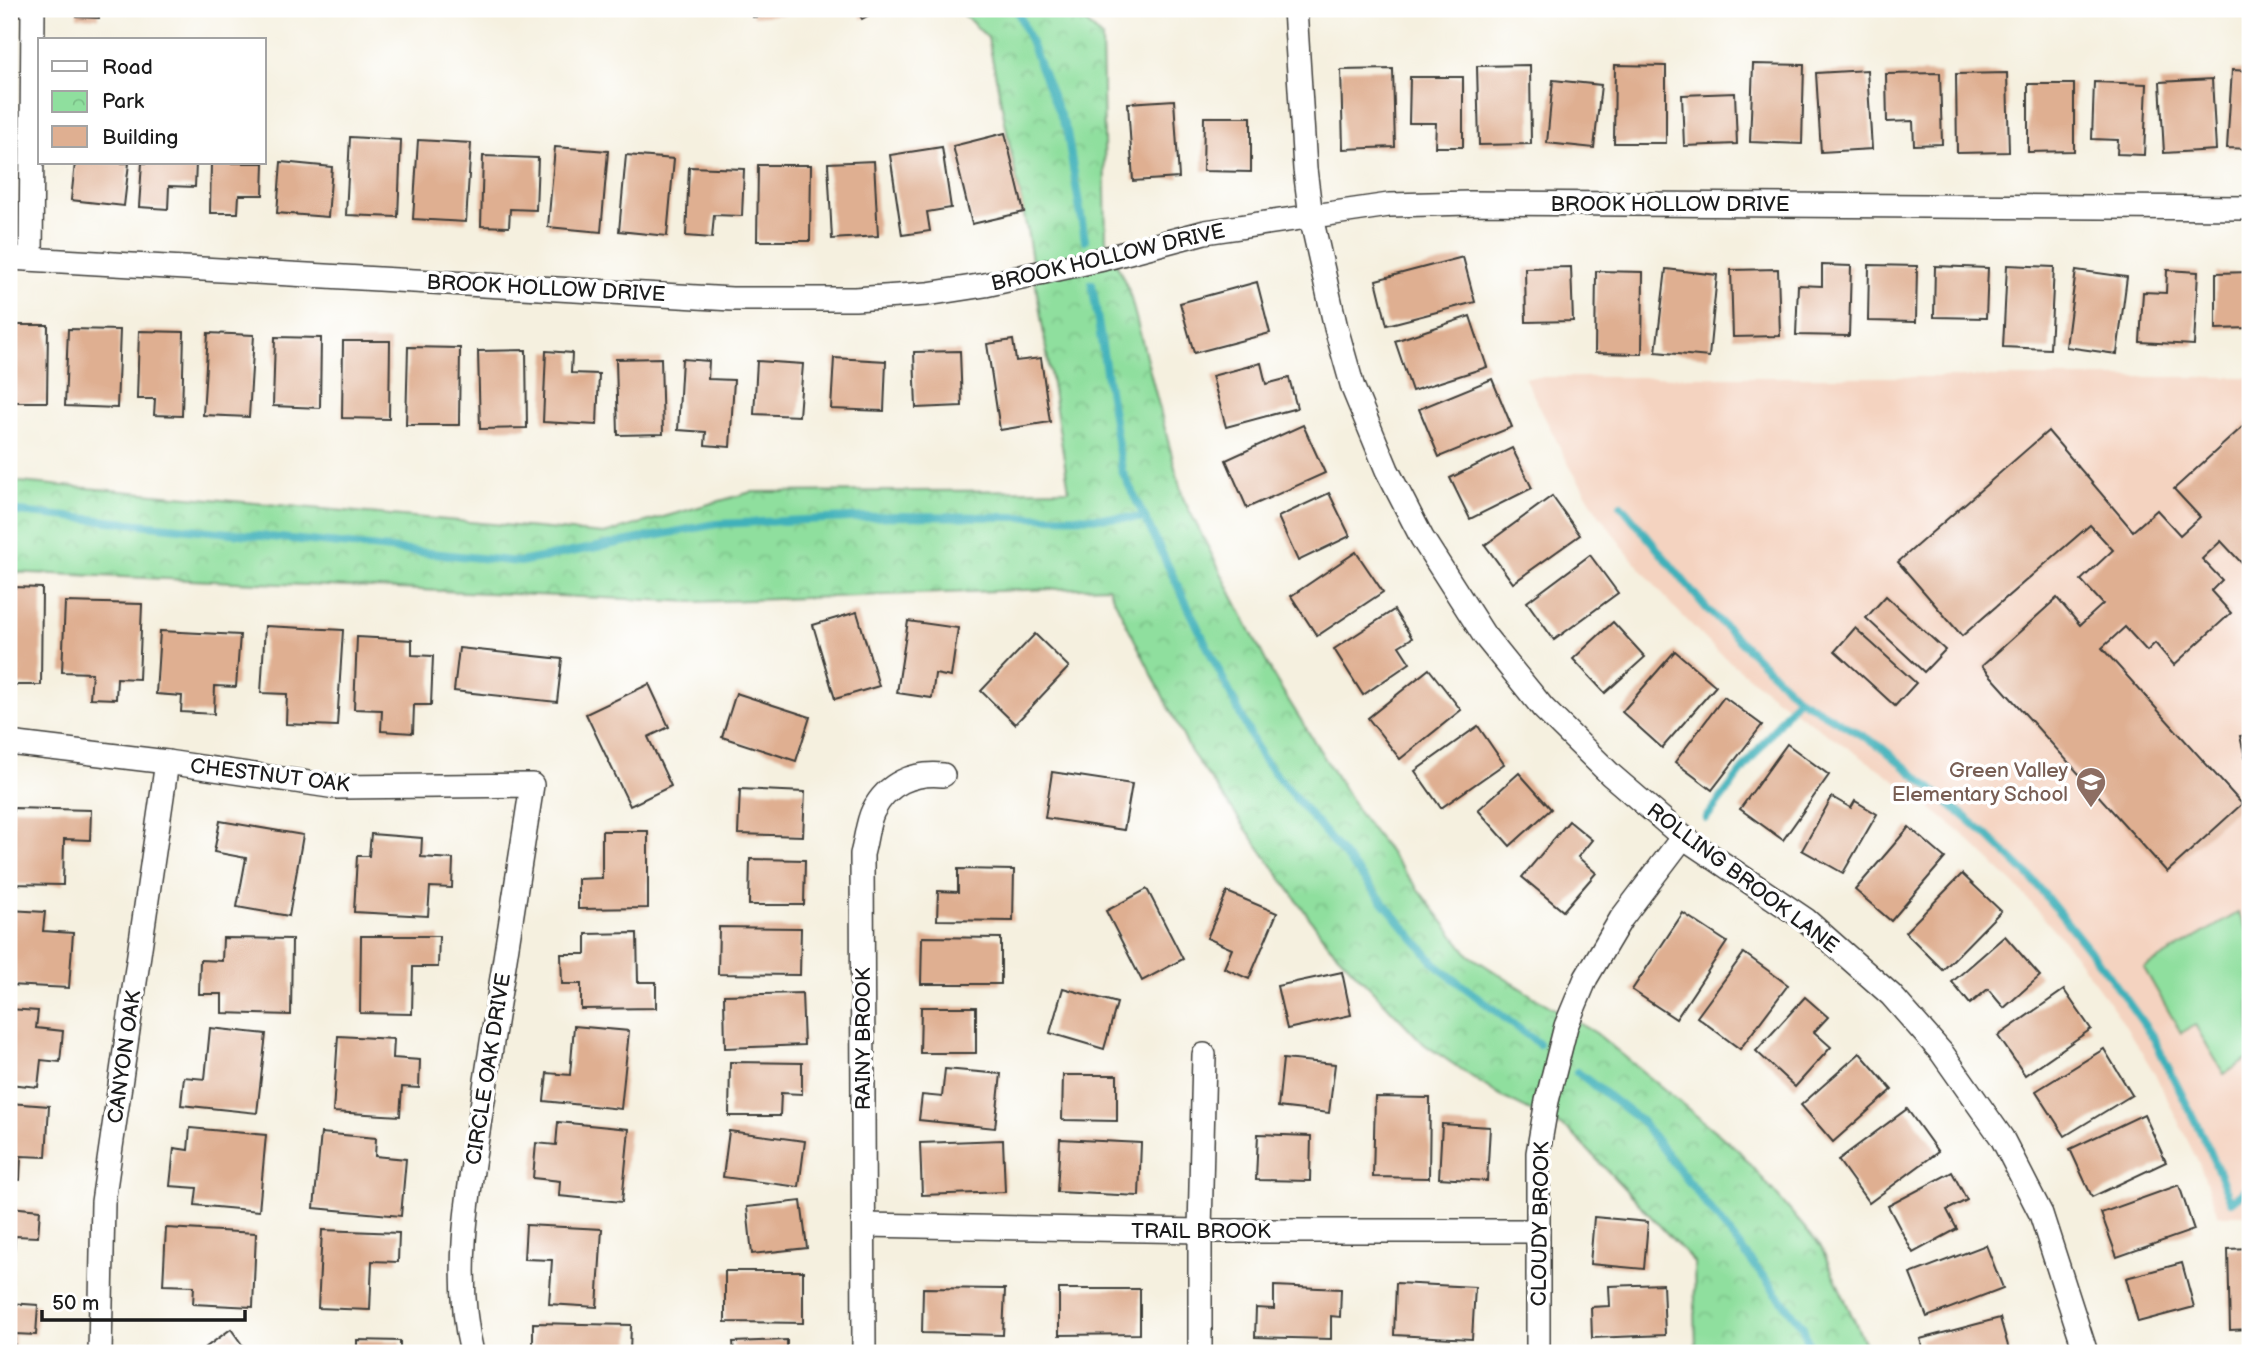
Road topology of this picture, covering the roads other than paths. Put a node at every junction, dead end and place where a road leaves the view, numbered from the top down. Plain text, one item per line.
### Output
1 (33, 9) edge
2 (1295, 9) edge
3 (2250, 208) edge
4 (1311, 217) junction
5 (20, 258) edge
6 (9, 743) edge
7 (167, 762) junction
8 (943, 775) dead end
9 (532, 785) joint
10 (1683, 838) junction
11 (1204, 1055) dead end
12 (864, 1225) junction
13 (1200, 1231) junction
14 (1538, 1231) junction
15 (100, 1353) edge
16 (472, 1353) edge
17 (864, 1353) edge
18 (1200, 1353) edge
19 (1538, 1353) edge
20 (2086, 1353) edge

1 - 5 street
2 - 4 street, ROLLING BROOK LANE
3 - 4 street, BROOK HOLLOW DRIVE
4 - 5 street, BROOK HOLLOW DRIVE
4 - 10 street, ROLLING BROOK LANE
6 - 7 street, CHESTNUT OAK
7 - 9 street, CHESTNUT OAK
7 - 15 street, CANYON OAK
8 - 12 street, RAINY BROOK
9 - 16 street, CIRCLE OAK DRIVE
10 - 14 street, CLOUDY BROOK
10 - 20 street, ROLLING BROOK LANE
11 - 13 street
12 - 13 street, TRAIL BROOK
12 - 17 street, RAINY BROOK
13 - 14 street, TRAIL BROOK
13 - 18 street
14 - 19 street, CLOUDY BROOK

